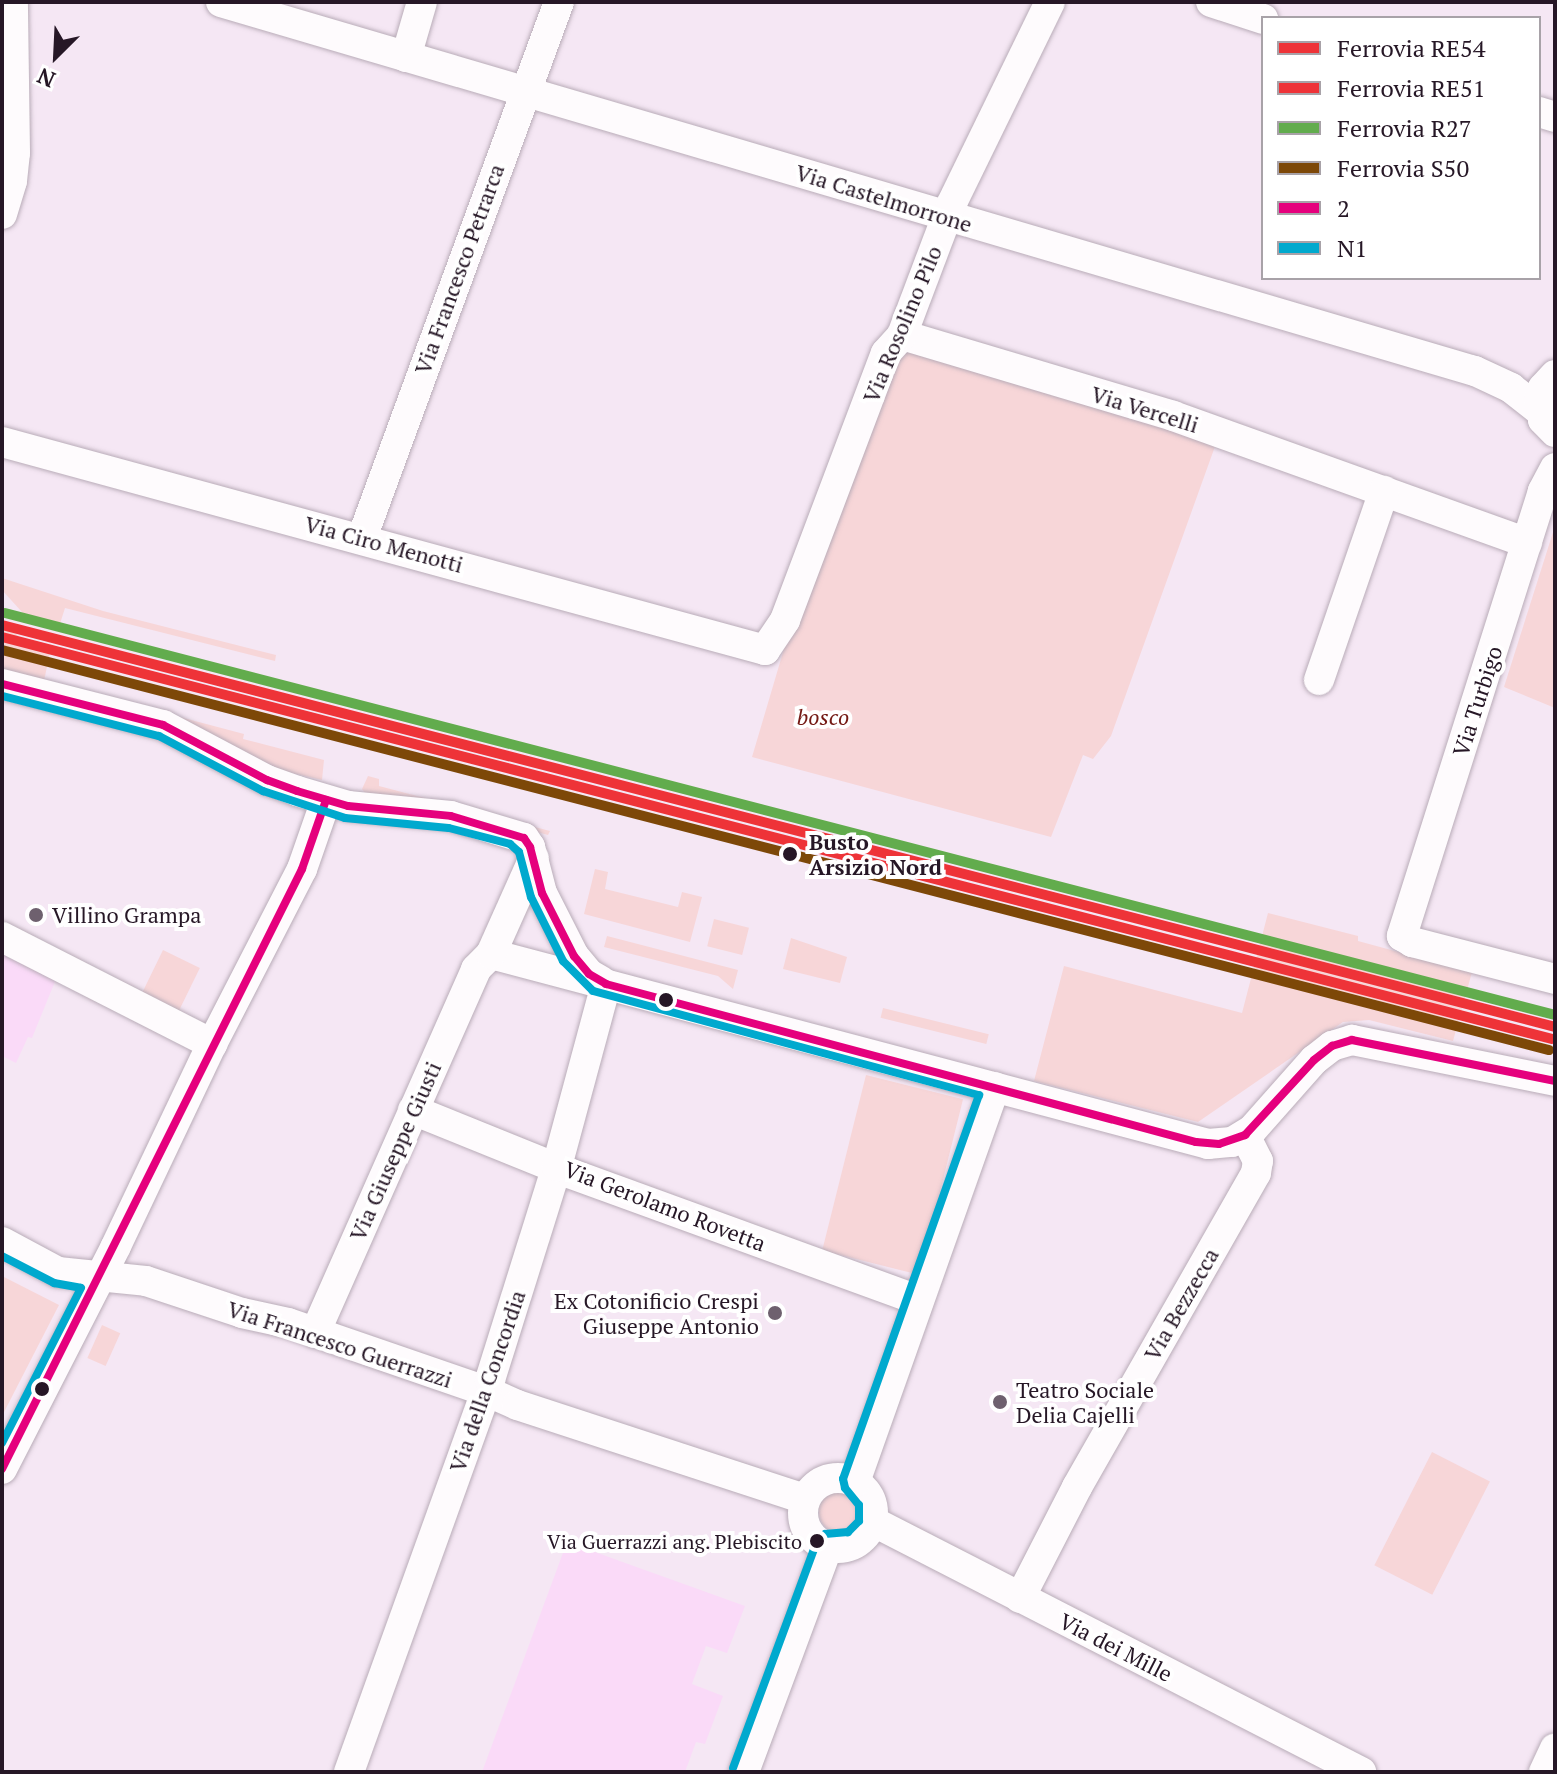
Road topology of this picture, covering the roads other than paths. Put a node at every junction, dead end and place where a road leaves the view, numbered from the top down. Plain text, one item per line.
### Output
1 (13, 2) edge
2 (221, 2) edge
3 (422, 2) edge
4 (559, 2) edge
5 (1050, 2) edge
6 (1211, 2) edge
7 (1261, 18) edge
8 (406, 57) junction
9 (524, 93) junction
10 (2, 214) edge
11 (947, 217) junction
12 (902, 335) junction
13 (1555, 375) edge
14 (1547, 421) edge
15 (2, 442) edge
16 (1555, 468) edge
17 (1384, 491) junction
18 (362, 538) junction
19 (1527, 543) junction
20 (765, 650) joint
21 (1319, 680) dead end
22 (2, 684) edge
23 (326, 800) junction
24 (534, 858) junction
25 (2, 937) edge
26 (483, 961) junction
27 (1555, 979) edge
28 (606, 984) junction
29 (212, 1044) junction
30 (1555, 1081) edge
31 (995, 1087) junction
32 (413, 1110) junction
33 (1245, 1135) junction
34 (557, 1166) junction
35 (2, 1242) edge
36 (99, 1279) junction
37 (918, 1300) junction
38 (315, 1333) junction
39 (486, 1391) junction
40 (2, 1469) edge
41 (855, 1482) junction
42 (805, 1499) junction
43 (872, 1521) junction
44 (828, 1546) junction
45 (1020, 1598) junction
46 (1555, 1748) edge
47 (349, 1772) edge
48 (744, 1772) edge
49 (1361, 1772) edge
50 (1544, 1772) edge

1 - 10 street
2 - 8 street, Via Castelmorrone
3 - 8 street
4 - 9 street, Via Francesco Petrarca
5 - 11 street, Via Rosolino Pilo
6 - 7 street
8 - 9 street, Via Castelmorrone
9 - 11 street, Via Castelmorrone
9 - 18 street, Via Francesco Petrarca
11 - 12 street, Via Rosolino Pilo
11 - 14 street, Via Castelmorrone
12 - 17 street, Via Vercelli
12 - 20 street, Via Rosolino Pilo
13 - 14 street
15 - 18 street, Via Ciro Menotti
16 - 19 street, Via Turbigo
17 - 19 street, Via Vercelli
17 - 21 street
18 - 20 street, Via Ciro Menotti
19 - 27 street, Via Turbigo
22 - 23 street
23 - 24 street
23 - 29 street
24 - 26 street, Via Giuseppe Giusti
24 - 28 street
25 - 29 street
26 - 28 street
26 - 32 street, Via Giuseppe Giusti
28 - 31 street
28 - 34 street, Via della Concordia
29 - 36 street
30 - 33 street
31 - 33 street
31 - 37 street
32 - 34 street, Via Gerolamo Rovetta
32 - 38 street, Via Giuseppe Giusti
33 - 45 street, Via Bezzecca
34 - 37 street, Via Gerolamo Rovetta
34 - 39 street, Via della Concordia
35 - 36 street, Via Francesco Guerrazzi
36 - 38 street, Via Francesco Guerrazzi
36 - 40 street
37 - 41 street
38 - 39 street, Via Francesco Guerrazzi
39 - 42 street, Via Francesco Guerrazzi
39 - 47 street, Via della Concordia
41 - 42 street
41 - 43 street
42 - 44 street
43 - 44 street
43 - 45 street, Via dei Mille
44 - 48 street
45 - 49 street, Via dei Mille
46 - 50 street

